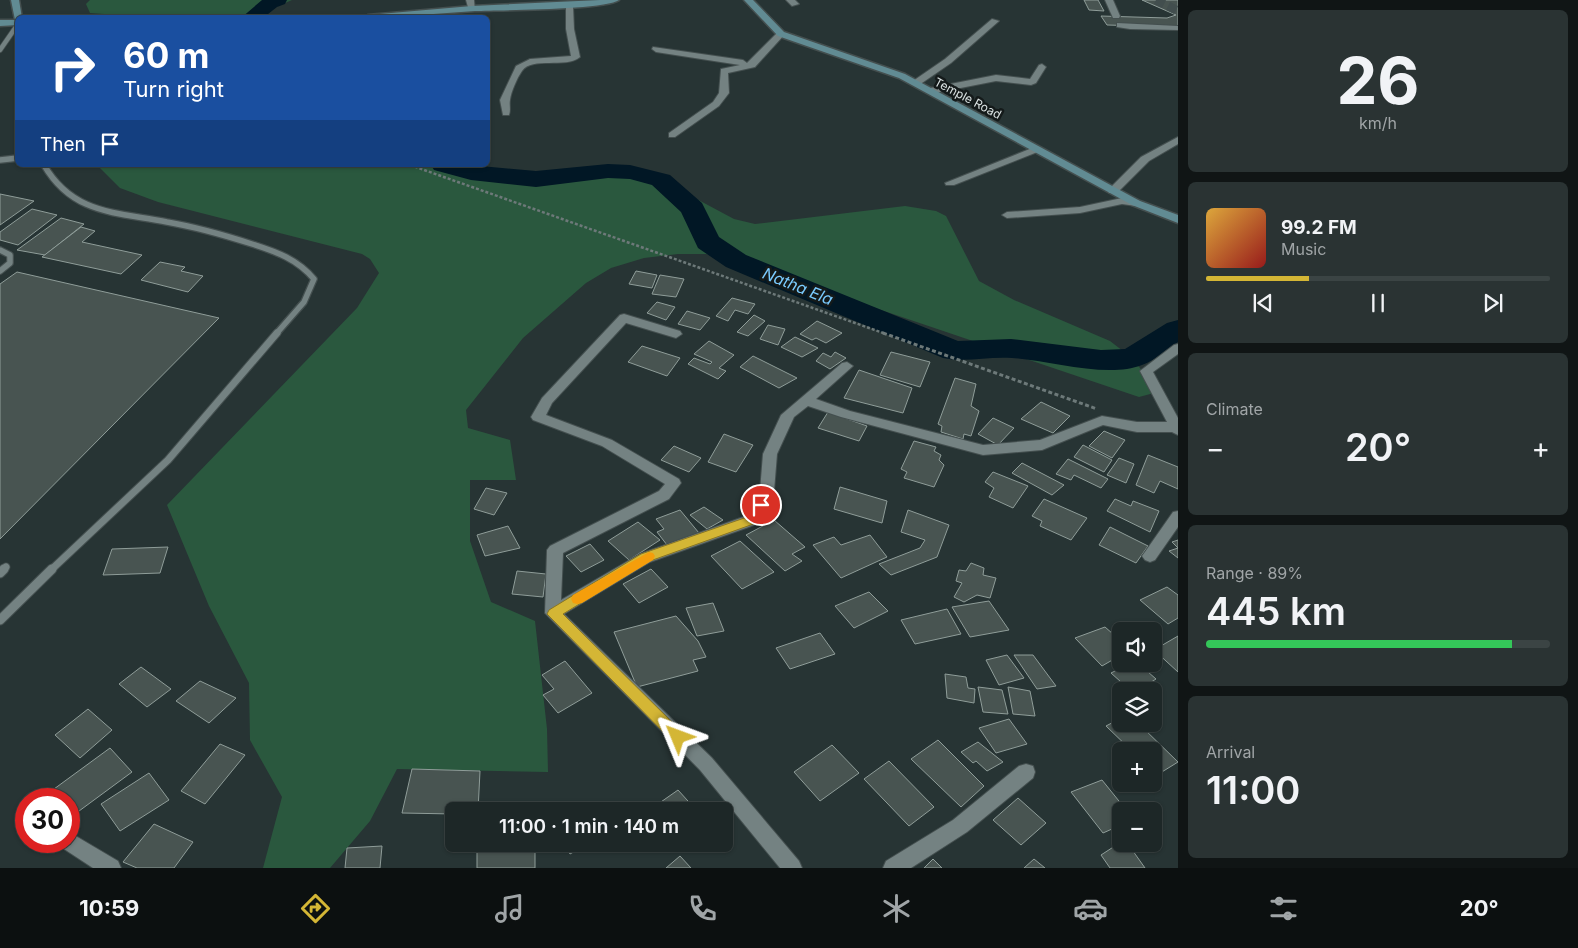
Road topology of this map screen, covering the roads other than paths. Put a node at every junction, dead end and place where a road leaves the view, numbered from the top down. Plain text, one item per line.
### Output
1 (15, 0) edge
2 (615, 0) edge
3 (748, 0) edge
4 (1109, 0) edge
5 (471, 4) edge
6 (569, 6) junction
7 (18, 15) edge
8 (390, 15) edge
9 (1116, 16) dead end
10 (995, 21) dead end
11 (0, 23) edge
12 (15, 23) edge
13 (1120, 26) dead end
14 (15, 28) edge
15 (1178, 28) edge
16 (781, 34) junction
17 (656, 49) dead end
18 (0, 50) edge
19 (752, 64) junction
20 (1042, 67) dead end
21 (916, 84) junction
22 (930, 91) junction
23 (506, 113) dead end
24 (672, 135) dead end
25 (1178, 140) edge
26 (1037, 149) junction
27 (15, 158) edge
28 (0, 160) edge
29 (45, 167) edge
30 (950, 183) dead end
31 (1113, 190) junction
32 (1136, 203) junction
33 (1007, 215) dead end
34 (1178, 219) edge
35 (0, 250) edge
36 (0, 271) edge
37 (676, 334) dead end
38 (1178, 348) edge
39 (847, 366) dead end
40 (805, 400) junction
41 (1177, 428) edge
42 (1178, 516) edge
43 (1150, 556) dead end
44 (553, 614) junction
45 (0, 620) edge
46 (1026, 772) dead end
47 (80, 849) edge
48 (111, 868) edge
49 (792, 868) edge
50 (893, 868) edge

1 - 7 street
2 - 6 street
3 - 16 street, Temple Road
4 - 9 street
5 - 6 street
5 - 8 street
6 - 23 street
10 - 21 street
11 - 12 street
13 - 15 street
14 - 18 lane
16 - 19 street
16 - 21 street, Temple Road
17 - 19 street
19 - 24 street
20 - 22 street
21 - 22 street, Temple Road
22 - 26 street, Temple Road
25 - 31 street
26 - 30 street
26 - 31 street, Temple Road
27 - 28 lane
29 - 45 lane
31 - 32 street, Temple Road
32 - 33 street
32 - 34 street, Temple Road
35 - 36 lane
37 - 44 street
38 - 41 street
39 - 40 street
40 - 41 street
40 - 44 street
42 - 43 street
44 - 49 street
46 - 50 street
47 - 48 street

